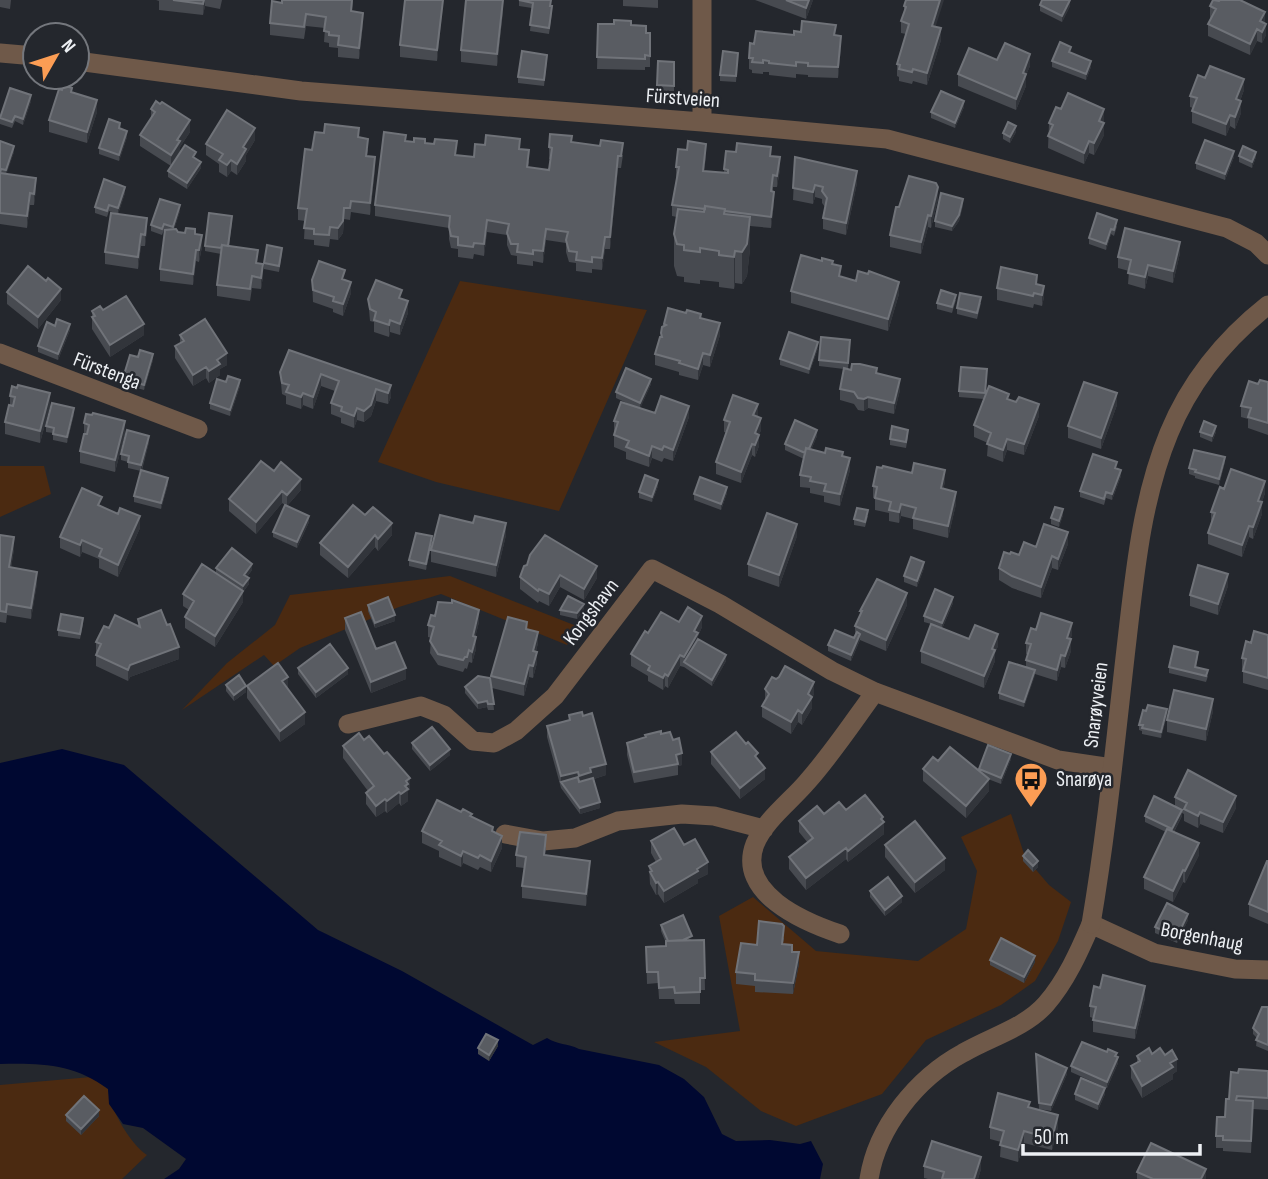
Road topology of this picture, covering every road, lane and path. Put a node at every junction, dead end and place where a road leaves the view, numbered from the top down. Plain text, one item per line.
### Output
1 (702, 0) edge
2 (0, 53) edge
3 (21, 55) edge
4 (91, 63) edge
5 (702, 122) junction
6 (1268, 255) edge
7 (1268, 305) edge
8 (0, 354) edge
9 (198, 429) dead end
10 (875, 692) junction
11 (348, 724) dead end
12 (1112, 768) junction
13 (764, 829) junction
14 (505, 834) dead end
15 (1091, 924) junction
16 (840, 934) dead end
17 (1268, 971) edge
18 (869, 1179) edge

1 - 5 street
2 - 3 street
4 - 5 street, Fürstveien
5 - 6 street, Fürstveien
7 - 12 street, Snarøyveien
8 - 9 street, Fürstenga
10 - 11 street, Kongshavn
10 - 12 street, Kongshavn
10 - 13 street
12 - 15 street, Snarøyveien
13 - 14 street
13 - 16 street
15 - 17 street, Borgenhaug
15 - 18 street, Snarøyveien

